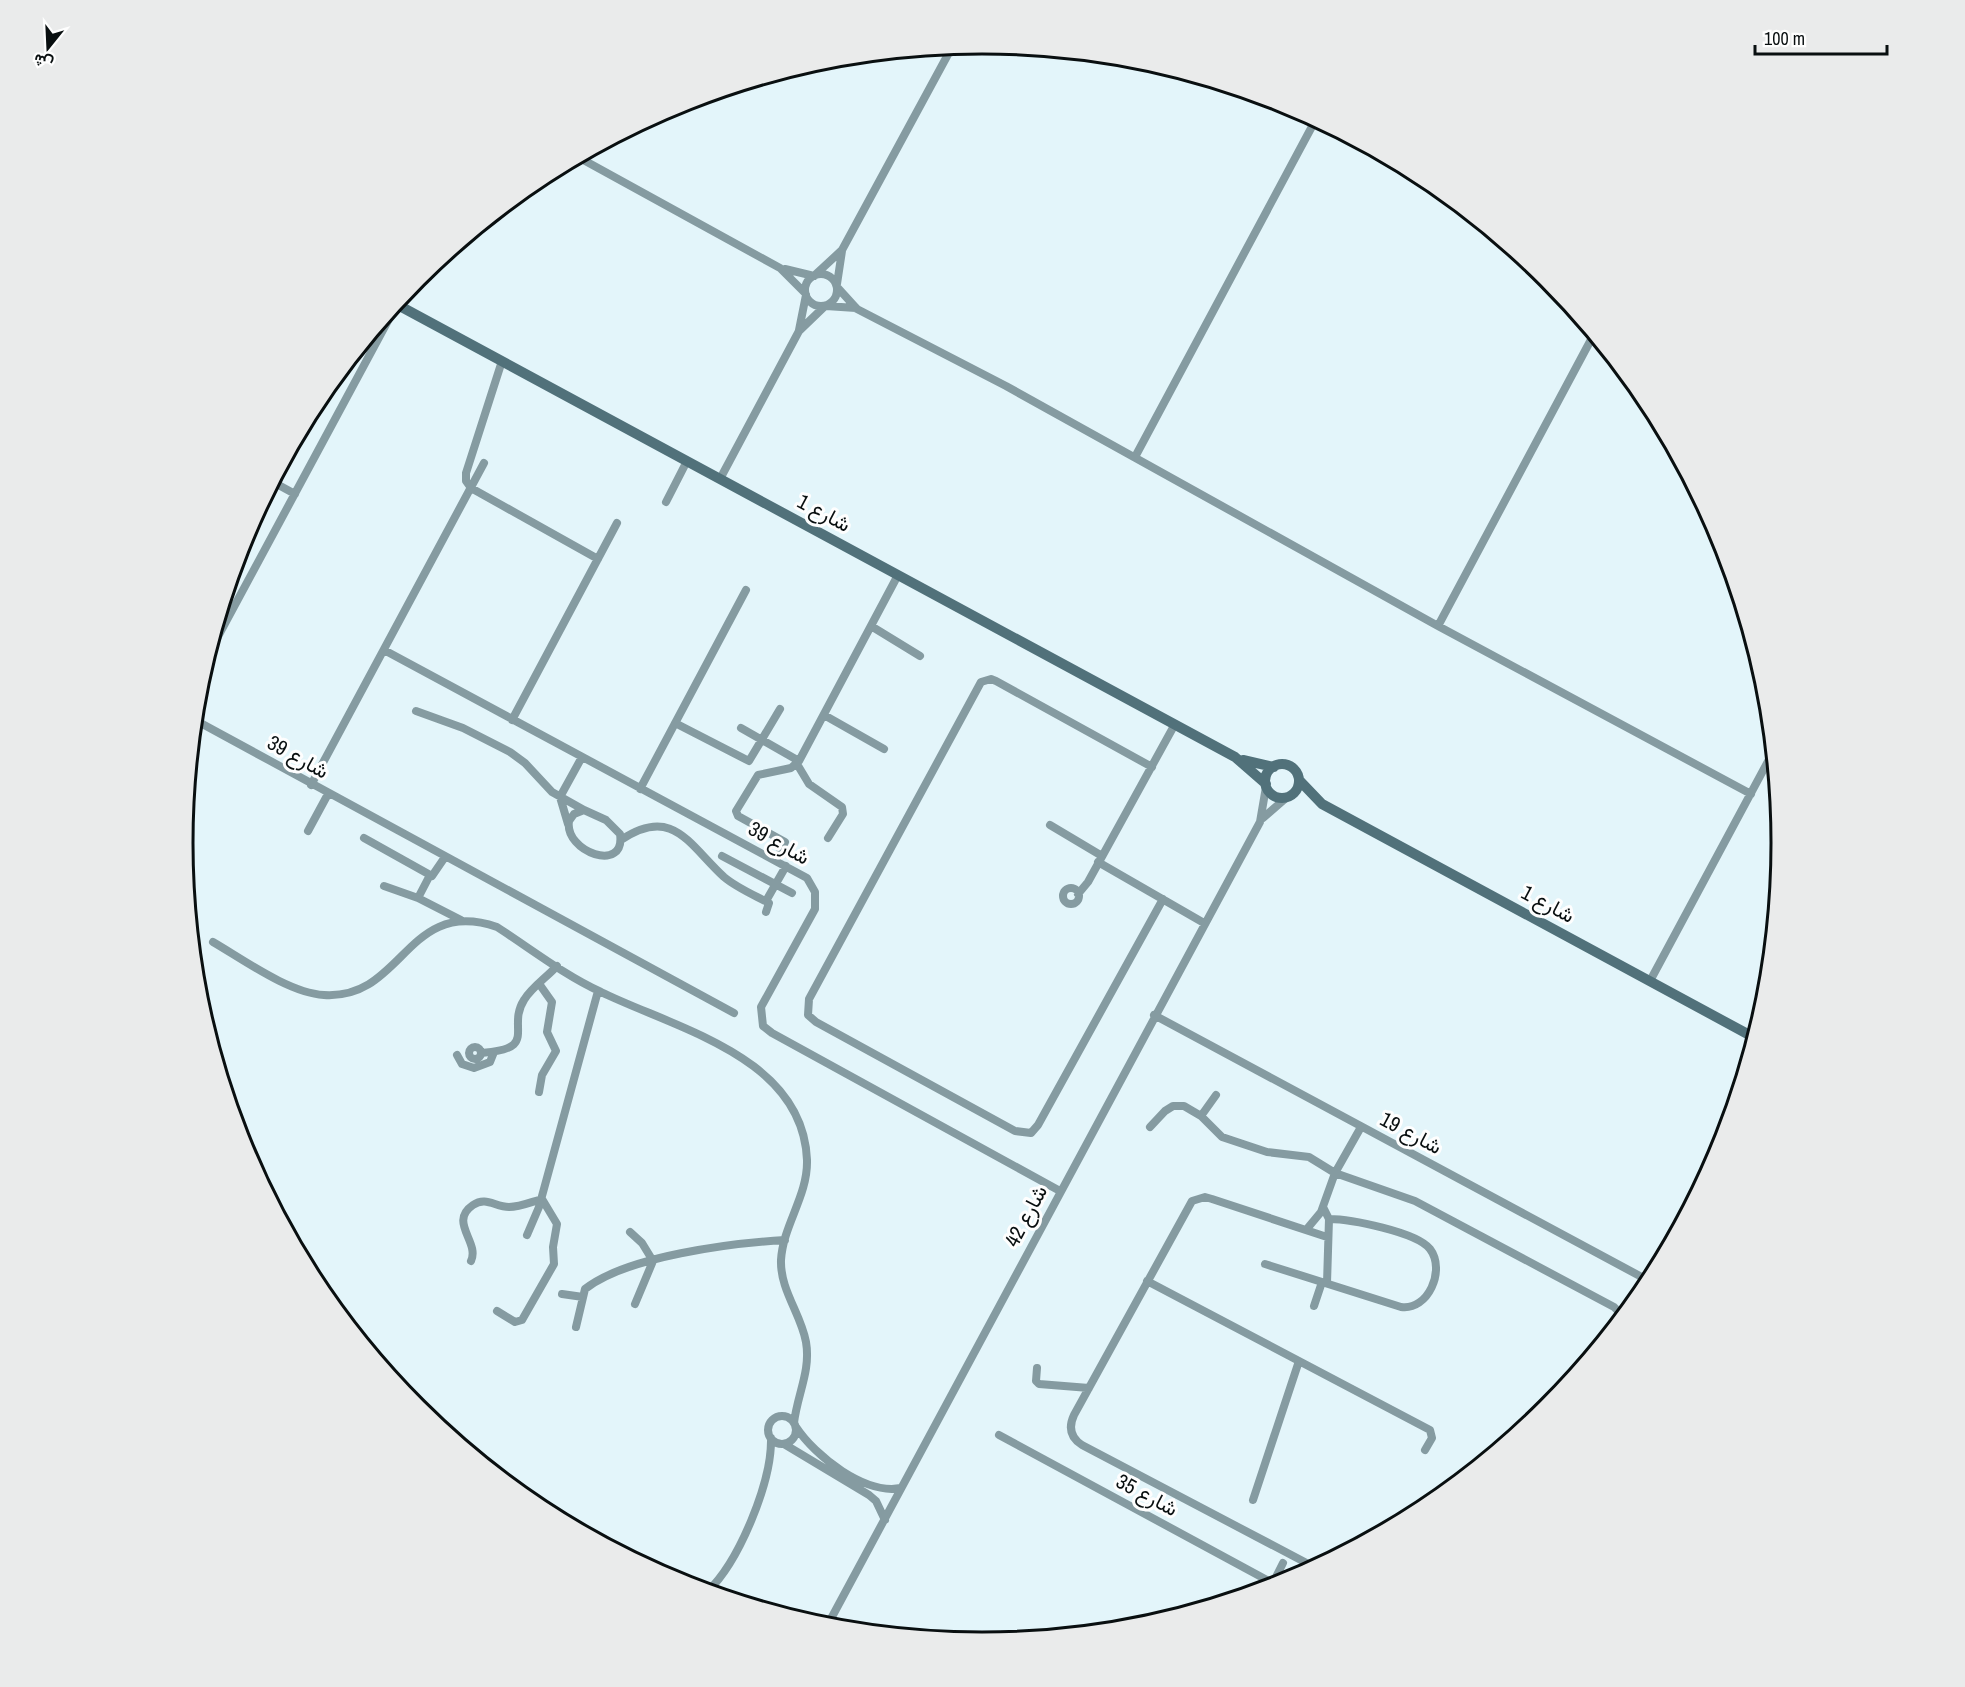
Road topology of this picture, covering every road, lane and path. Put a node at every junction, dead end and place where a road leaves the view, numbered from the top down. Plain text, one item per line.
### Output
1 (947, 55) edge
2 (1312, 126) edge
3 (586, 161) edge
4 (842, 250) junction
5 (780, 268) junction
6 (814, 276) junction
7 (837, 286) junction
8 (806, 295) junction
9 (825, 306) junction
10 (403, 308) edge
11 (857, 309) junction
12 (799, 331) junction
13 (380, 334) edge
14 (1590, 341) edge
15 (502, 361) junction
16 (1135, 457) junction
17 (687, 461) junction
18 (484, 463) dead end
19 (720, 479) junction
20 (279, 485) edge
21 (471, 488) junction
22 (295, 494) junction
23 (666, 502) dead end
24 (617, 523) dead end
25 (598, 559) junction
26 (898, 575) junction
27 (746, 590) dead end
28 (224, 625) edge
29 (871, 626) junction
30 (1437, 626) junction
31 (384, 650) junction
32 (920, 656) dead end
33 (780, 709) dead end
34 (416, 711) dead end
35 (824, 715) junction
36 (512, 720) junction
37 (675, 723) junction
38 (202, 724) edge
39 (1175, 724) junction
40 (741, 728) dead end
41 (763, 740) junction
42 (884, 748) dead end
43 (1235, 756) junction
44 (582, 757) junction
45 (798, 763) junction
46 (1767, 763) edge
47 (1152, 767) junction
48 (1274, 767) junction
49 (1299, 780) junction
50 (311, 785) junction
51 (1266, 785) junction
52 (640, 789) junction
53 (328, 794) junction
54 (1751, 794) junction
55 (560, 797) junction
56 (1287, 797) junction
57 (1322, 804) junction
58 (584, 810) junction
59 (1260, 822) junction
60 (1050, 825) dead end
61 (568, 826) junction
62 (308, 831) dead end
63 (364, 838) dead end
64 (828, 838) dead end
65 (621, 840) junction
66 (722, 856) dead end
67 (444, 857) junction
68 (1100, 859) junction
69 (776, 861) junction
70 (786, 867) junction
71 (430, 875) junction
72 (776, 885) junction
73 (384, 886) dead end
74 (792, 893) dead end
75 (1078, 894) dead end
76 (418, 898) junction
77 (1163, 899) junction
78 (766, 902) junction
79 (766, 912) dead end
80 (460, 920) junction
81 (1204, 923) junction
82 (213, 942) dead end
83 (557, 966) junction
84 (1650, 981) junction
85 (540, 985) junction
86 (598, 991) junction
87 (734, 1013) dead end
88 (1154, 1015) junction
89 (1748, 1034) edge
90 (494, 1052) junction
91 (539, 1092) dead end
92 (1216, 1095) dead end
93 (1201, 1116) junction
94 (1150, 1127) dead end
95 (1361, 1127) junction
96 (1335, 1173) junction
97 (1060, 1191) junction
98 (542, 1199) junction
99 (1323, 1207) junction
100 (1329, 1219) junction
101 (1306, 1230) junction
102 (630, 1232) dead end
103 (527, 1235) dead end
104 (1327, 1237) junction
105 (785, 1240) junction
106 (471, 1261) dead end
107 (653, 1261) junction
108 (1265, 1263) dead end
109 (1642, 1277) edge
110 (1147, 1281) junction
111 (1324, 1283) junction
112 (562, 1294) dead end
113 (582, 1297) junction
114 (635, 1304) dead end
115 (1314, 1306) dead end
116 (497, 1311) dead end
117 (1618, 1311) edge
118 (576, 1327) dead end
119 (1299, 1360) junction
120 (1037, 1368) dead end
121 (1089, 1388) junction
122 (798, 1401) junction
123 (784, 1416) junction
124 (795, 1425) junction
125 (999, 1435) dead end
126 (771, 1438) junction
127 (782, 1444) junction
128 (1425, 1450) dead end
129 (770, 1458) junction
130 (901, 1488) junction
131 (1253, 1500) dead end
132 (885, 1520) junction
133 (1285, 1558) junction
134 (1304, 1564) edge
135 (1278, 1575) edge
136 (1267, 1580) edge
137 (713, 1585) edge
138 (831, 1619) edge

1 - 4 street
2 - 16 street
3 - 5 street
4 - 6 street
4 - 7 street
5 - 6 street
5 - 8 street
6 - 7 street
6 - 8 street
7 - 9 street
7 - 11 street
8 - 9 street
8 - 12 street
9 - 11 street
9 - 12 street
10 - 15 street, شارع 1
11 - 16 street
12 - 19 street
13 - 22 street
14 - 30 street
15 - 17 street, شارع 1
15 - 21 street
16 - 30 street
17 - 19 street, شارع 1
17 - 23 street
18 - 21 street
19 - 26 street, شارع 1
20 - 22 street
21 - 25 street
21 - 31 street
22 - 28 street
24 - 25 street
25 - 36 street
26 - 29 street
26 - 39 street, شارع 1
27 - 37 street
29 - 32 street
29 - 35 street
30 - 54 street
31 - 36 street, شارع 39
31 - 50 street
33 - 41 street
34 - 55 street
35 - 42 street
35 - 45 street
36 - 44 street, شارع 39
37 - 41 street
37 - 52 street
38 - 50 street, شارع 39
39 - 43 street, شارع 1
39 - 47 street
40 - 41 street
41 - 45 street
43 - 48 street, شارع 1
43 - 51 street, شارع 1
44 - 52 street, شارع 39
44 - 55 street
45 - 64 street
45 - 69 street
46 - 54 street
47 - 68 street
47 - 77 street
48 - 49 street
48 - 51 street
49 - 56 street
49 - 57 street, شارع 1
50 - 53 street, شارع 39
51 - 56 street
51 - 59 street, شارع 42
52 - 69 street, شارع 39
53 - 62 street
53 - 67 street, شارع 39
54 - 84 street
55 - 58 street
55 - 61 street
56 - 57 street, شارع 1
56 - 59 street, شارع 42
57 - 84 street, شارع 1
58 - 61 street
58 - 65 street
59 - 81 street, شارع 42
60 - 68 street
61 - 65 street
63 - 71 street
65 - 78 street
66 - 72 street
67 - 71 street
67 - 87 street, شارع 39
68 - 75 street
68 - 77 street
69 - 70 street, شارع 39
70 - 72 street
70 - 97 street, شارع 39
71 - 76 street
72 - 74 street
72 - 78 street
73 - 76 street
76 - 80 street
77 - 81 street
78 - 79 street
80 - 82 street
80 - 83 street
81 - 88 street, شارع 42
83 - 85 street
83 - 86 street
84 - 89 street, شارع 1
85 - 90 street
85 - 91 street
86 - 98 street
86 - 105 street
88 - 95 street, شارع 19
88 - 97 street, شارع 42
90 - 90 street
92 - 93 street
93 - 94 street
93 - 96 street
95 - 96 street
95 - 109 street, شارع 19
96 - 99 street
96 - 117 street
97 - 130 street, شارع 42
98 - 103 street
98 - 106 street
98 - 116 street
99 - 100 street
99 - 101 street
100 - 104 street
100 - 111 street
101 - 104 street
101 - 110 street
102 - 107 street
104 - 111 street
105 - 107 street
105 - 122 street
107 - 113 street
107 - 114 street
108 - 111 street
110 - 119 street
110 - 121 street
111 - 115 street
112 - 113 street
113 - 118 street
119 - 128 street
119 - 131 street
120 - 121 street
121 - 133 street
122 - 123 street
122 - 124 street
123 - 124 street
123 - 126 street
124 - 127 street
124 - 130 street
125 - 136 street, شارع 35
126 - 127 street
126 - 129 street
127 - 129 street
127 - 132 street
129 - 137 street
130 - 132 street, شارع 42
132 - 138 street, شارع 42
133 - 134 street
133 - 135 street

